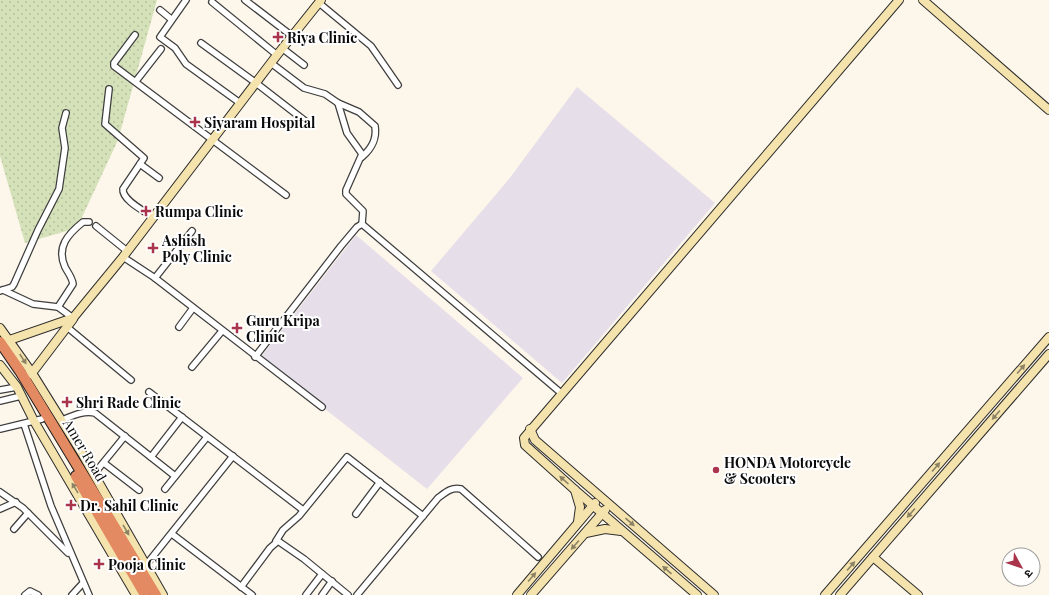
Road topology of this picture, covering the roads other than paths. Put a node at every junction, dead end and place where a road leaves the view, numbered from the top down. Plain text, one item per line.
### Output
1 (186, 0) edge
2 (245, 0) edge
3 (899, 0) edge
4 (923, 0) edge
5 (212, 2) dead end
6 (320, 2) edge
7 (160, 10) dead end
8 (171, 19) junction
9 (134, 36) dead end
10 (292, 36) junction
11 (201, 43) dead end
12 (161, 48) dead end
13 (282, 48) junction
14 (276, 55) junction
15 (271, 62) junction
16 (304, 65) dead end
17 (136, 81) junction
18 (256, 82) junction
19 (398, 85) dead end
20 (109, 89) dead end
21 (240, 103) junction
22 (338, 103) junction
23 (1049, 110) edge
24 (66, 113) dead end
25 (308, 124) dead end
26 (213, 139) junction
27 (362, 156) junction
28 (140, 164) junction
29 (159, 178) dead end
30 (286, 195) dead end
31 (153, 217) junction
32 (89, 222) dead end
33 (362, 224) junction
34 (96, 226) dead end
35 (192, 231) dead end
36 (125, 254) junction
37 (155, 278) junction
38 (2, 290) edge
39 (58, 307) junction
40 (193, 308) junction
41 (73, 318) junction
42 (179, 326) dead end
43 (67, 327) junction
44 (0, 328) edge
45 (222, 331) junction
46 (1049, 337) edge
47 (3, 345) edge
48 (1049, 354) edge
49 (255, 357) junction
50 (0, 366) edge
51 (192, 367) dead end
52 (28, 375) junction
53 (131, 380) dead end
54 (17, 387) junction
55 (0, 390) edge
56 (149, 392) dead end
57 (561, 393) junction
58 (21, 396) junction
59 (0, 401) edge
60 (322, 407) dead end
61 (182, 417) junction
62 (38, 420) junction
63 (62, 420) junction
64 (24, 424) junction
65 (0, 429) edge
66 (530, 430) junction
67 (125, 436) junction
68 (207, 437) junction
69 (232, 456) junction
70 (151, 457) junction
71 (104, 462) junction
72 (94, 474) junction
73 (175, 476) junction
74 (380, 482) junction
75 (165, 489) dead end
76 (139, 490) dead end
77 (575, 490) junction
78 (0, 492) edge
79 (600, 497) junction
80 (16, 502) junction
81 (609, 504) junction
82 (593, 506) junction
83 (0, 509) edge
84 (303, 510) junction
85 (28, 513) junction
86 (602, 513) junction
87 (356, 514) dead end
88 (423, 516) junction
89 (577, 524) junction
90 (14, 529) dead end
91 (623, 532) junction
92 (172, 534) junction
93 (584, 534) junction
94 (276, 541) junction
95 (70, 554) junction
96 (538, 557) dead end
97 (873, 557) junction
98 (547, 560) junction
99 (146, 565) junction
100 (556, 566) junction
101 (322, 574) junction
102 (332, 581) junction
103 (83, 583) junction
104 (241, 587) junction
105 (136, 590) edge
106 (25, 595) edge
107 (38, 595) edge
108 (72, 595) edge
109 (89, 595) edge
110 (145, 595) edge
111 (156, 595) edge
112 (164, 595) edge
113 (252, 595) edge
114 (306, 595) edge
115 (322, 595) edge
116 (348, 595) edge
117 (357, 595) edge
118 (517, 595) edge
119 (531, 595) edge
120 (697, 595) edge
121 (714, 595) edge
122 (825, 595) edge
123 (840, 595) edge
124 (918, 595) edge

1 - 8 street
2 - 10 street
3 - 57 street
4 - 23 street
5 - 14 street
6 - 10 street
6 - 19 street
7 - 8 street
8 - 21 street
9 - 17 street
10 - 13 street
11 - 18 street
12 - 17 street
13 - 14 street
13 - 16 street
14 - 15 street
15 - 18 street
15 - 22 street
17 - 26 street
18 - 21 street
18 - 25 street
20 - 28 street
21 - 26 street
22 - 27 street
22 - 27 street
24 - 38 street
26 - 30 street
26 - 31 street
27 - 33 street
28 - 29 street
28 - 31 street
31 - 36 street
32 - 39 street
33 - 49 street
33 - 57 street
34 - 36 street
35 - 37 street
36 - 37 street
36 - 41 street
37 - 40 street
38 - 39 street
39 - 41 street
40 - 42 street
40 - 45 street
41 - 43 street
41 - 47 street
43 - 52 street
43 - 53 street
44 - 47 street
45 - 49 street
45 - 51 street
122 -> 46 street
47 -> 52 highway, Amer Road
47 - 62 highway, Amer Road
48 -> 97 street
49 - 60 street
50 - 54 street
52 - 63 street
52 - 111 highway, Amer Road
54 - 55 street
54 - 58 street
56 - 61 street
57 - 66 street
58 - 59 street
58 - 62 street
61 - 68 street
61 - 70 street
62 - 64 street
105 -> 62 highway, Amer Road
63 - 67 street
63 - 72 street
64 - 65 street
64 - 95 street
77 -> 66 street
66 - 79 street
67 - 70 street
67 - 71 street
68 - 69 street
68 - 73 street
69 - 84 street
69 - 92 street
70 - 73 street
71 - 72 street
71 - 76 street
72 -> 99 street
73 - 75 street
74 - 84 street
74 - 87 street
74 - 88 street
77 - 82 street
77 - 89 street
78 - 80 street
79 - 81 street
79 - 82 street
80 - 83 street
80 - 85 street
81 - 86 street
81 -> 121 street
82 - 86 street
82 - 89 street
84 - 94 street
85 - 90 street
85 - 95 street
86 - 91 street
86 - 93 street
88 - 96 street
88 - 117 street
89 - 98 street
91 - 93 street
120 -> 91 street
92 - 99 street
92 - 104 street
93 -> 100 street
94 - 101 street
94 - 104 street
95 - 103 street
97 - 123 street
97 - 124 street
98 - 100 street
118 -> 98 street
99 - 112 street
100 - 119 street
101 - 102 street
101 - 114 street
102 - 115 street
102 - 116 street
103 - 108 street
103 - 109 street
104 - 113 street
105 - 110 highway, Amer Road
106 - 107 street

